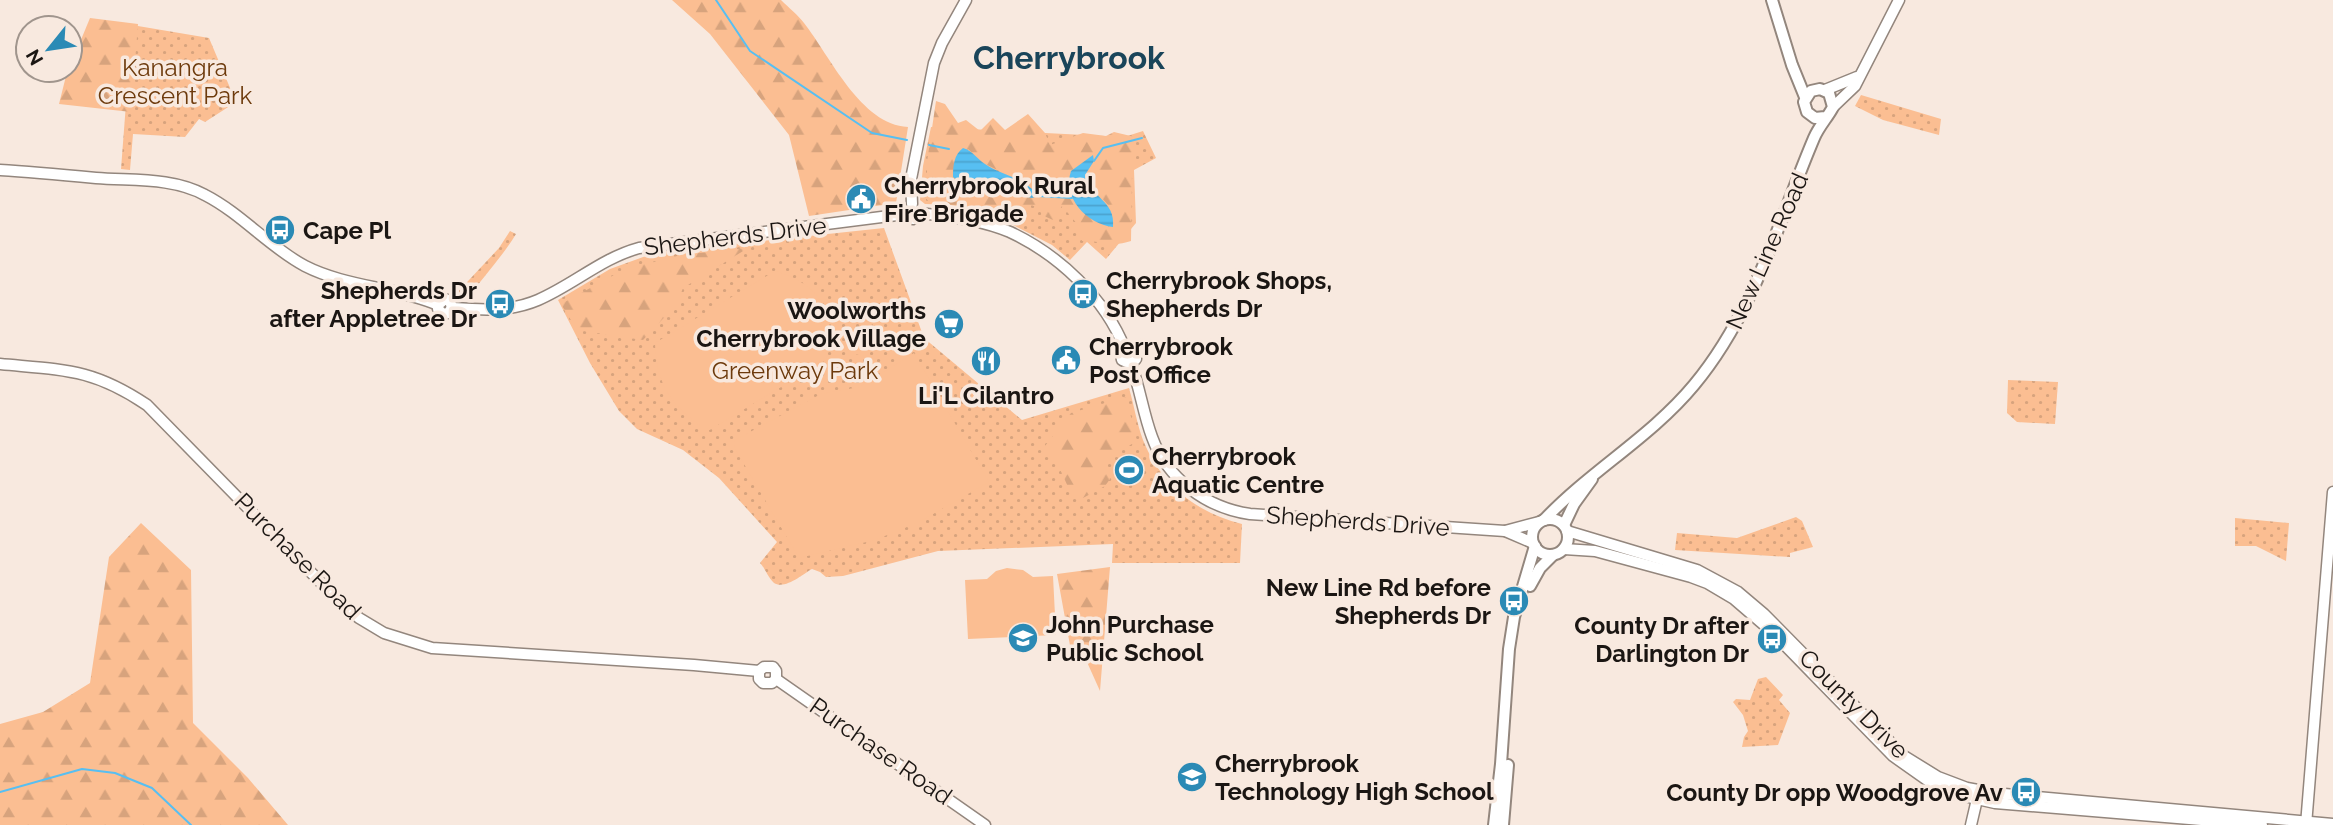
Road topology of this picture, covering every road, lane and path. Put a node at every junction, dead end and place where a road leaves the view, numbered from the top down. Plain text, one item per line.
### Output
1 (966, 0) edge
2 (1772, 0) edge
3 (1899, 0) edge
4 (1792, 65) junction
5 (1857, 77) junction
6 (1820, 90) junction
7 (1805, 97) junction
8 (1833, 107) junction
9 (1811, 116) junction
10 (1825, 117) junction
11 (1814, 139) junction
12 (0, 170) edge
13 (912, 204) junction
14 (920, 213) junction
15 (905, 214) junction
16 (0, 365) edge
17 (1593, 477) junction
18 (2333, 492) edge
19 (1541, 521) junction
20 (1566, 528) junction
21 (1505, 531) junction
22 (1534, 544) junction
23 (1558, 552) junction
24 (1978, 796) junction
25 (2306, 823) edge
26 (2333, 824) edge
27 (985, 825) edge
28 (1494, 825) edge
29 (1503, 825) edge
30 (1971, 825) edge
31 (2262, 825) edge

1 - 13 main road
2 - 4 main road
3 - 5 main road
4 - 6 main road
4 - 7 main road
5 - 6 main road
5 - 8 main road
6 - 7 main road
6 - 8 main road
7 - 9 main road
8 - 10 main road
9 - 10 main road
9 - 11 main road, New Line Road
10 - 11 main road, New Line Road
11 - 17 main road, New Line Road
12 - 15 main road, Shepherds Drive
13 - 14 main road
13 - 15 main road
14 - 15 main road
14 - 21 main road, Shepherds Drive
16 - 27 main road, Purchase Road
17 - 19 main road, New Line Road
17 - 20 main road, New Line Road
18 - 25 main road
19 - 20 main road
19 - 21 main road, Shepherds Drive
19 - 22 main road
20 - 23 main road
20 - 24 main road, County Drive
21 - 22 main road, Shepherds Drive
22 - 23 main road
22 - 28 main road
23 - 24 main road, County Drive
23 - 29 main road
24 - 25 main road, County Drive
24 - 30 main road
24 - 31 main road, County Drive
25 - 26 main road, County Drive

